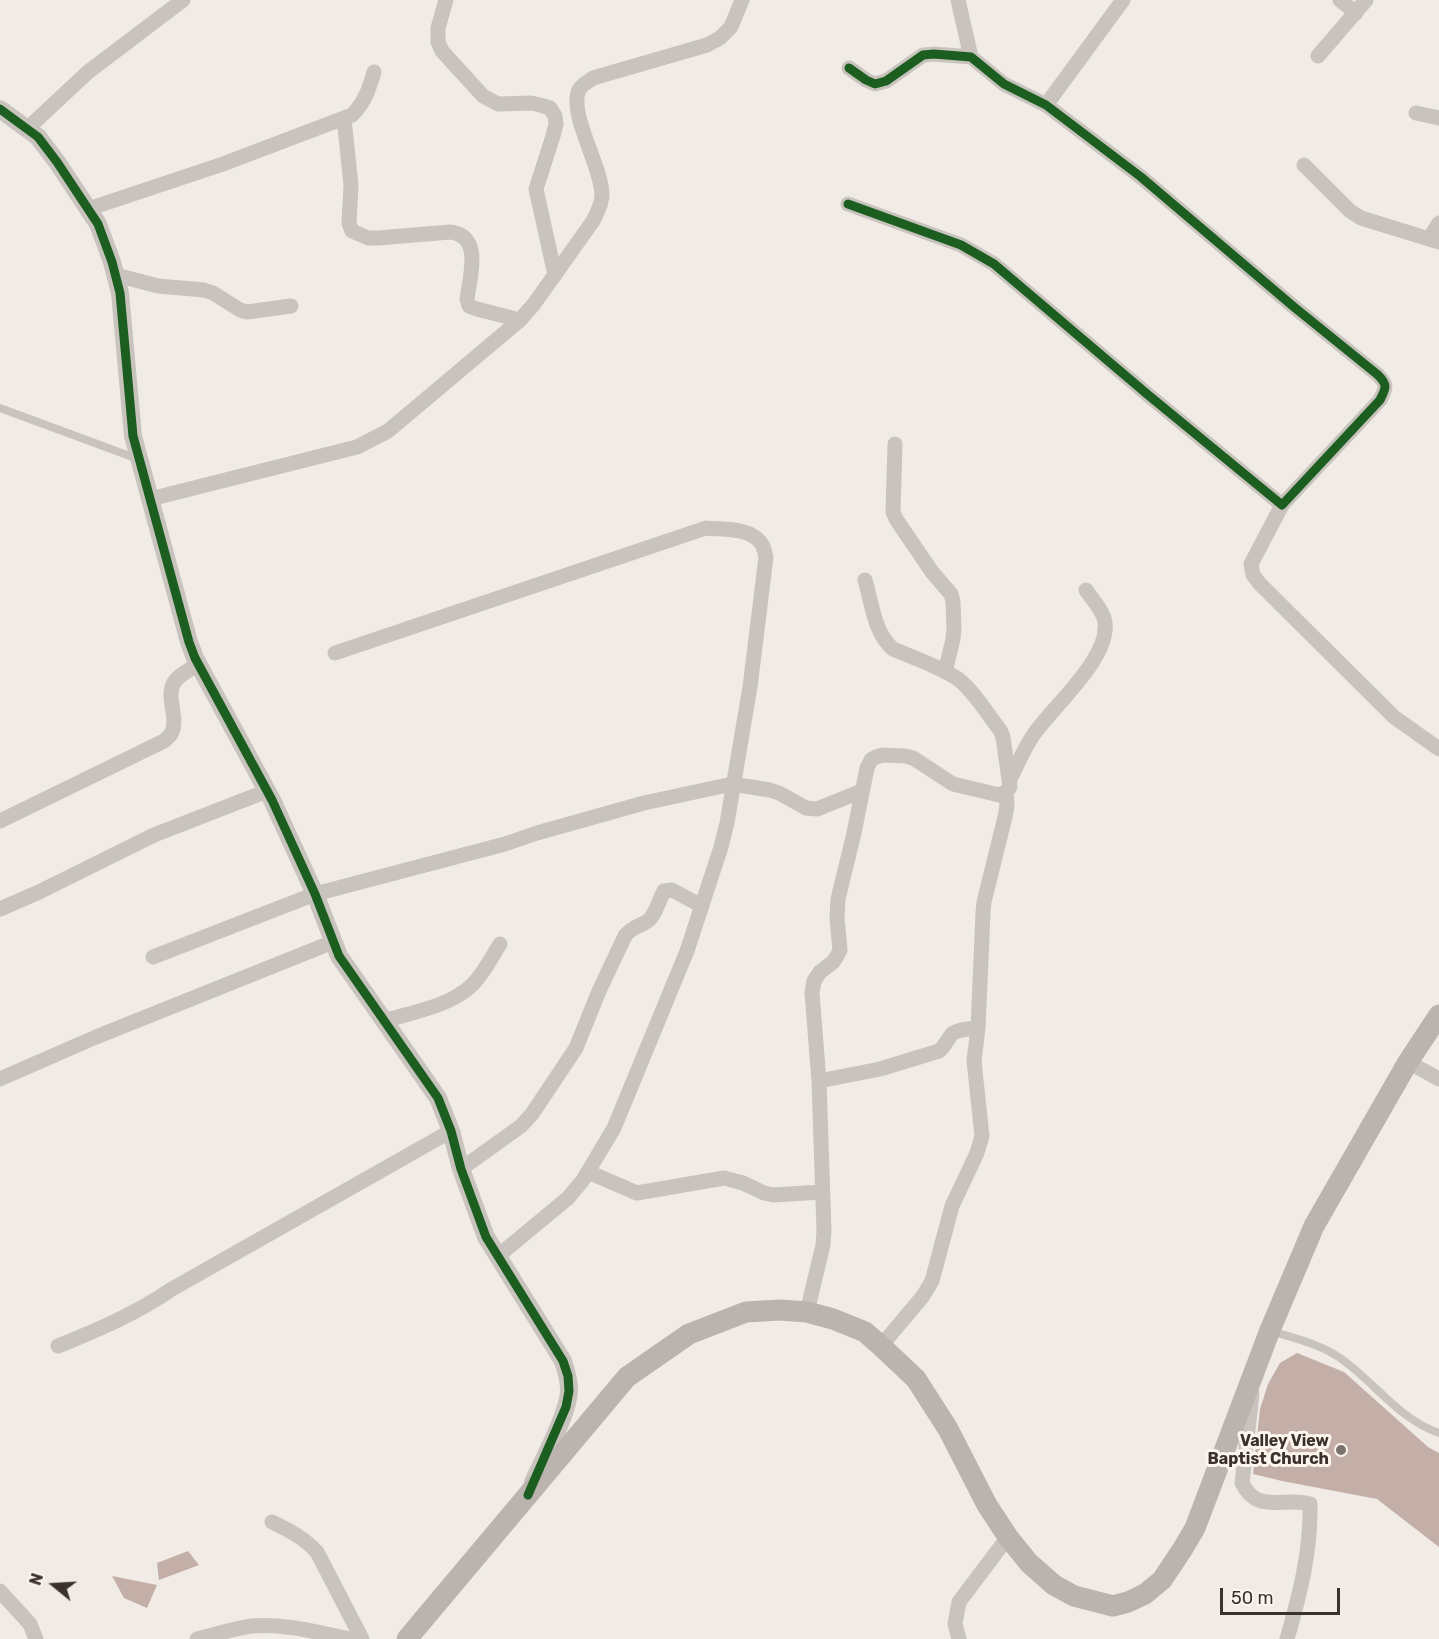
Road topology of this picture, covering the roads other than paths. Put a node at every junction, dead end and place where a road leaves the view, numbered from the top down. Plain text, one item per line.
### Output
1 (183, 0) edge
2 (446, 0) edge
3 (742, 0) edge
4 (958, 0) edge
5 (1123, 0) edge
6 (1340, 0) edge
7 (1366, 0) edge
8 (1356, 13) junction
9 (1318, 56) dead end
10 (971, 57) junction
11 (849, 68) dead end
12 (374, 72) dead end
13 (1046, 105) junction
14 (0, 109) edge
15 (1416, 113) dead end
16 (344, 118) junction
17 (1439, 118) edge
18 (27, 129) junction
19 (1304, 165) dead end
20 (848, 204) dead end
21 (88, 209) junction
22 (1439, 223) edge
23 (1434, 241) edge
24 (116, 275) junction
25 (555, 275) junction
26 (291, 306) dead end
27 (520, 320) junction
28 (0, 408) edge
29 (895, 444) dead end
30 (139, 459) junction
31 (150, 499) junction
32 (1282, 505) junction
33 (865, 580) dead end
34 (1086, 591) dead end
35 (335, 653) dead end
36 (199, 664) junction
37 (945, 672) junction
38 (1439, 749) edge
39 (732, 784) junction
40 (1008, 786) junction
41 (267, 791) junction
42 (862, 791) junction
43 (0, 821) edge
44 (315, 894) junction
45 (702, 906) junction
46 (0, 909) edge
47 (333, 942) junction
48 (500, 944) dead end
49 (153, 957) dead end
50 (1439, 1015) edge
51 (384, 1021) junction
52 (978, 1028) junction
53 (1408, 1062) junction
54 (0, 1079) edge
55 (1439, 1079) edge
56 (819, 1081) junction
57 (451, 1131) junction
58 (462, 1169) junction
59 (588, 1172) junction
60 (822, 1192) junction
61 (498, 1256) junction
62 (807, 1312) junction
63 (1270, 1330) junction
64 (58, 1346) dead end
65 (881, 1346) junction
66 (1254, 1376) junction
67 (1439, 1432) edge
68 (528, 1495) junction
69 (272, 1522) dead end
70 (1008, 1537) junction
71 (0, 1591) edge
72 (36, 1639) edge
73 (197, 1639) edge
74 (350, 1639) edge
75 (362, 1639) edge
76 (407, 1639) edge
77 (959, 1639) edge
78 (1287, 1639) edge

1 - 18 street
2 - 25 street
3 - 25 street
4 - 10 street
5 - 13 street
6 - 8 street
7 - 8 street
8 - 9 street
10 - 11 street
10 - 13 street
12 - 16 street
13 - 32 street
14 - 18 street
15 - 17 street
16 - 21 street
16 - 27 street
18 - 21 street
19 - 23 street
20 - 32 street
21 - 24 street
22 - 23 street
24 - 26 street
24 - 30 street
25 - 27 street
27 - 31 street
28 - 30 lane
29 - 37 street
30 - 31 street
31 - 36 street
32 - 38 street
33 - 37 street
34 - 40 street
35 - 39 street
36 - 41 street
36 - 43 street
37 - 40 street
39 - 42 street
39 - 44 street
39 - 45 street
40 - 42 street
40 - 52 street
41 - 44 street
41 - 46 street
42 - 56 street
44 - 47 street
44 - 49 street
45 - 58 street
45 - 59 street
47 - 51 street
47 - 54 street
48 - 51 street
50 - 53 main road
51 - 57 street
52 - 56 street
52 - 65 street
53 - 55 street
53 - 63 main road
56 - 60 street
57 - 58 street
57 - 64 street
58 - 61 street
59 - 60 street
59 - 61 street
60 - 62 street
61 - 68 street
62 - 65 main road
62 - 68 main road
63 - 66 main road
63 - 67 lane
65 - 70 main road
66 - 70 main road
66 - 78 street
68 - 76 main road
69 - 75 street
70 - 77 street
71 - 72 street
73 - 74 street

